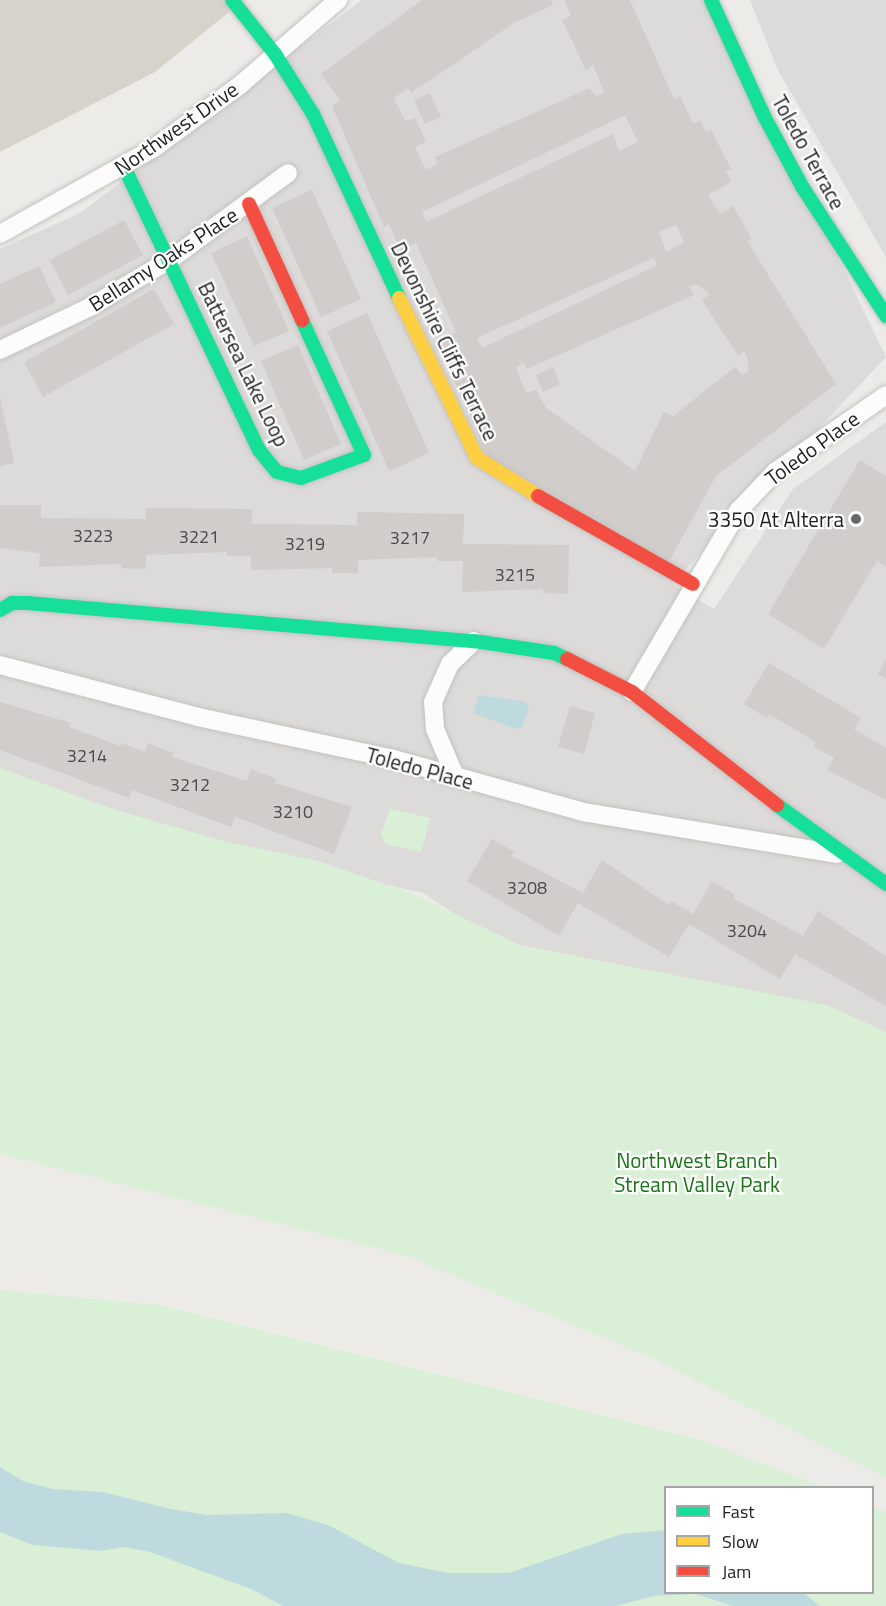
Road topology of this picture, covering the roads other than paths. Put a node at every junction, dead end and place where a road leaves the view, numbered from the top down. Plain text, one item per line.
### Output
1 (232, 0) edge
2 (338, 0) edge
3 (711, 0) edge
4 (275, 54) junction
5 (124, 167) junction
6 (288, 173) dead end
7 (249, 204) junction
8 (0, 234) edge
9 (171, 259) junction
10 (886, 316) edge
11 (0, 350) edge
12 (886, 394) edge
13 (693, 584) junction
14 (0, 610) edge
15 (474, 641) junction
16 (0, 665) edge
17 (632, 692) junction
18 (455, 776) junction
19 (843, 856) junction
20 (886, 884) edge

1 - 4 street, Devonshire Cliffs Terrace
2 - 4 street, Northwest Drive
3 - 10 street, Toledo Terrace
4 - 5 street, Northwest Drive
4 - 13 street, Devonshire Cliffs Terrace
5 - 8 street, Northwest Drive
5 - 9 street, Battersea Lake Loop
6 - 7 street, Bellamy Oaks Place
7 - 9 street, Bellamy Oaks Place
7 - 9 street, Battersea Lake Loop
9 - 11 street, Bellamy Oaks Place
12 - 13 street, Toledo Place
13 - 17 street, Toledo Place
14 - 15 street, Toledo Place
15 - 17 street, Toledo Place
15 - 18 street
16 - 18 street, Toledo Place
17 - 19 street, Toledo Place
18 - 19 street, Toledo Place
19 - 20 street, Toledo Place

